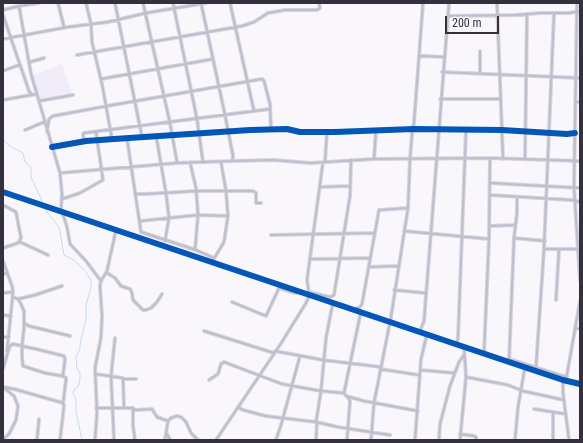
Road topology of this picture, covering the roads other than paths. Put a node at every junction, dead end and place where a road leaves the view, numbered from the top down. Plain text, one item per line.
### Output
1 (14, 3) edge
2 (39, 3) edge
3 (58, 3) edge
4 (86, 3) edge
5 (115, 3) edge
6 (143, 3) edge
7 (172, 3) edge
8 (206, 3) edge
9 (230, 3) edge
10 (319, 3) edge
11 (423, 3) edge
12 (449, 3) edge
13 (497, 3) edge
14 (577, 3) edge
15 (201, 4) edge
16 (19, 6) junction
17 (15, 7) junction
18 (174, 8) junction
19 (3, 10) edge
20 (580, 11) edge
21 (576, 12) junction
22 (554, 13) junction
23 (146, 14) junction
24 (527, 14) junction
25 (3, 15) edge
26 (498, 15) junction
27 (448, 16) junction
28 (119, 20) junction
29 (90, 24) junction
30 (64, 28) junction
31 (235, 28) junction
32 (207, 32) junction
33 (25, 34) junction
34 (10, 37) junction
35 (179, 38) junction
36 (3, 39) edge
37 (152, 42) junction
38 (124, 47) junction
39 (480, 51) dead end
40 (94, 53) junction
41 (77, 56) dead end
42 (418, 57) junction
43 (444, 57) junction
44 (44, 58) dead end
45 (576, 58) junction
46 (580, 58) edge
47 (213, 59) junction
48 (30, 62) junction
49 (185, 64) junction
50 (20, 65) junction
51 (158, 69) junction
52 (3, 70) edge
53 (442, 72) junction
54 (130, 74) junction
55 (480, 74) junction
56 (500, 75) junction
57 (526, 76) junction
58 (550, 77) junction
59 (576, 78) junction
60 (580, 78) edge
61 (101, 79) junction
62 (247, 82) junction
63 (219, 86) junction
64 (191, 91) junction
65 (36, 94) junction
66 (32, 95) junction
67 (73, 95) dead end
68 (164, 96) junction
69 (440, 99) junction
70 (501, 99) junction
71 (3, 100) edge
72 (38, 101) junction
73 (135, 101) junction
74 (576, 102) junction
75 (580, 102) edge
76 (106, 106) junction
77 (270, 109) junction
78 (254, 111) junction
79 (225, 115) junction
80 (197, 119) junction
81 (44, 122) junction
82 (170, 123) junction
83 (140, 126) junction
84 (576, 126) junction
85 (580, 126) edge
86 (413, 129) junction
87 (438, 129) junction
88 (25, 130) dead end
89 (111, 130) junction
90 (271, 130) junction
91 (466, 130) junction
92 (502, 130) junction
93 (376, 131) junction
94 (525, 131) junction
95 (47, 132) junction
96 (96, 132) junction
97 (228, 132) junction
98 (327, 132) junction
99 (548, 132) junction
100 (200, 133) junction
101 (173, 134) junction
102 (576, 134) junction
103 (142, 136) junction
104 (156, 136) junction
105 (575, 137) junction
106 (580, 137) edge
107 (127, 138) junction
108 (112, 139) junction
109 (97, 140) junction
110 (84, 142) junction
111 (52, 147) junction
112 (435, 158) junction
113 (465, 158) junction
114 (490, 158) junction
115 (503, 158) junction
116 (374, 159) junction
117 (410, 159) junction
118 (525, 159) junction
119 (547, 159) junction
120 (351, 160) junction
121 (232, 161) junction
122 (574, 161) junction
123 (580, 161) edge
124 (190, 162) junction
125 (203, 162) junction
126 (221, 162) junction
127 (324, 162) junction
128 (178, 163) junction
129 (161, 164) junction
130 (131, 166) junction
131 (102, 169) junction
132 (60, 173) junction
133 (490, 182) junction
134 (350, 186) junction
135 (546, 186) junction
136 (320, 187) junction
137 (574, 187) junction
138 (580, 188) edge
139 (196, 191) junction
140 (226, 191) junction
141 (3, 192) edge
142 (166, 193) junction
143 (135, 194) junction
144 (490, 195) junction
145 (517, 197) junction
146 (62, 199) junction
147 (546, 199) junction
148 (574, 200) junction
149 (580, 202) edge
150 (261, 203) dead end
151 (3, 205) edge
152 (408, 208) junction
153 (61, 211) junction
154 (198, 215) junction
155 (228, 216) junction
156 (169, 218) junction
157 (140, 221) junction
158 (490, 226) junction
159 (515, 226) junction
160 (116, 230) junction
161 (404, 231) junction
162 (375, 233) junction
163 (344, 234) junction
164 (430, 234) junction
165 (271, 235) dead end
166 (313, 235) junction
167 (462, 237) junction
168 (514, 238) junction
169 (490, 239) junction
170 (165, 241) junction
171 (545, 241) junction
172 (20, 242) junction
173 (3, 248) edge
174 (544, 248) junction
175 (559, 249) junction
176 (579, 249) edge
177 (195, 250) junction
178 (48, 255) dead end
179 (214, 258) junction
180 (340, 258) junction
181 (370, 258) junction
182 (310, 259) junction
183 (3, 261) edge
184 (212, 262) junction
185 (398, 266) junction
186 (369, 267) junction
187 (7, 273) junction
188 (107, 273) junction
189 (3, 274) edge
190 (580, 280) edge
191 (101, 281) junction
192 (62, 286) dead end
193 (394, 290) junction
194 (13, 292) junction
195 (303, 292) junction
196 (425, 292) junction
197 (3, 293) edge
198 (310, 293) junction
199 (162, 294) dead end
200 (13, 297) junction
201 (18, 299) junction
202 (556, 300) dead end
203 (580, 301) edge
204 (232, 302) dead end
205 (333, 302) junction
206 (355, 309) junction
207 (361, 311) junction
208 (3, 315) edge
209 (11, 316) junction
210 (390, 322) junction
211 (23, 323) junction
212 (575, 328) junction
213 (580, 329) edge
214 (204, 331) dead end
215 (420, 331) junction
216 (427, 334) junction
217 (70, 336) dead end
218 (3, 337) edge
219 (9, 337) junction
220 (114, 338) dead end
221 (457, 344) junction
222 (22, 346) junction
223 (464, 346) junction
224 (275, 352) junction
225 (484, 353) junction
226 (7, 355) junction
227 (464, 355) junction
228 (300, 356) junction
229 (323, 360) junction
230 (509, 360) junction
231 (350, 362) junction
232 (525, 367) junction
233 (536, 367) junction
234 (380, 368) junction
235 (3, 369) edge
236 (420, 370) junction
237 (455, 373) junction
238 (95, 374) junction
239 (259, 375) junction
240 (419, 375) junction
241 (63, 376) junction
242 (111, 376) junction
243 (466, 377) junction
244 (123, 379) junction
245 (136, 379) dead end
246 (565, 379) junction
247 (209, 380) dead end
248 (580, 384) edge
249 (291, 386) junction
250 (3, 387) edge
251 (521, 390) junction
252 (321, 391) junction
253 (344, 393) junction
254 (347, 397) junction
255 (564, 400) junction
256 (374, 403) junction
257 (64, 404) junction
258 (124, 407) junction
259 (238, 407) junction
260 (96, 408) junction
261 (113, 408) junction
262 (134, 408) junction
263 (534, 409) dead end
264 (418, 411) junction
265 (553, 412) junction
266 (566, 414) junction
267 (283, 418) junction
268 (39, 419) dead end
269 (168, 421) junction
270 (316, 422) junction
271 (348, 429) junction
272 (166, 431) junction
273 (372, 432) junction
274 (460, 434) junction
275 (390, 435) dead end
276 (3, 439) edge
277 (37, 440) edge
278 (60, 440) edge
279 (95, 440) edge
280 (114, 440) edge
281 (135, 440) edge
282 (164, 440) edge
283 (170, 440) edge
284 (198, 440) edge
285 (216, 440) edge
286 (276, 440) edge
287 (316, 440) edge
288 (347, 440) edge
289 (371, 440) edge
290 (415, 440) edge
291 (439, 440) edge
292 (460, 440) edge
293 (476, 440) edge
294 (515, 440) edge
295 (553, 440) edge
296 (569, 440) edge

1 - 17 street
2 - 16 street
3 - 30 street
4 - 29 street
5 - 28 street
6 - 23 street
7 - 18 street
8 - 15 street
9 - 31 street
10 - 31 street
11 - 42 street
12 - 27 street
13 - 26 street
14 - 21 street
15 - 18 street
15 - 32 street
16 - 17 street
16 - 33 street
17 - 19 street
18 - 23 street
18 - 35 street
20 - 21 street
21 - 22 street
21 - 45 street
22 - 24 street
22 - 58 street
23 - 28 street
23 - 37 street
24 - 26 street
24 - 57 street
25 - 34 street
26 - 27 street
26 - 56 street
27 - 43 street
28 - 29 street
28 - 38 street
29 - 30 street
29 - 40 street
30 - 33 street
31 - 32 street
31 - 62 street
32 - 35 street
32 - 47 street
33 - 34 street
33 - 48 street
34 - 36 street
34 - 50 street
35 - 37 street
35 - 49 street
37 - 38 street
37 - 51 street
38 - 40 street
38 - 54 street
39 - 55 street
40 - 41 street
40 - 61 street
42 - 43 street
42 - 86 street
43 - 53 street
44 - 48 street
45 - 46 street
45 - 59 street
47 - 49 street
47 - 63 street
48 - 65 street
49 - 51 street
49 - 64 street
50 - 52 street
50 - 66 street
51 - 54 street
51 - 68 street
53 - 55 street
53 - 69 street
54 - 61 street
54 - 73 street
55 - 56 street
56 - 57 street
56 - 70 street
57 - 58 street
57 - 94 street
58 - 59 street
58 - 99 street
59 - 60 street
59 - 74 street
61 - 76 street
62 - 63 street
62 - 77 street
62 - 78 street
63 - 64 street
63 - 79 street
64 - 68 street
64 - 80 street
65 - 66 street
65 - 72 street
66 - 71 street
67 - 72 street
68 - 73 street
68 - 82 street
69 - 70 street
69 - 87 street
70 - 92 street
72 - 81 street
73 - 76 street
73 - 83 street
74 - 75 street
74 - 84 street
76 - 89 street
76 - 95 street
77 - 78 street
77 - 90 street
78 - 79 street
79 - 80 street
79 - 97 street
80 - 82 street
80 - 100 street
81 - 88 street
81 - 95 street
82 - 83 street
82 - 101 street
83 - 89 street
83 - 103 street
84 - 85 street
84 - 102 street
86 - 87 street
86 - 93 street
86 - 117 street
87 - 91 street
87 - 112 street
89 - 96 street
89 - 108 street
90 - 97 street
90 - 98 street
91 - 92 street
91 - 113 street
92 - 94 street
92 - 115 street
93 - 98 street
93 - 116 street
94 - 99 street
94 - 118 street
95 - 111 street
96 - 109 street
96 - 110 street
97 - 100 street
97 - 121 street
98 - 127 street
99 - 102 street
99 - 119 street
100 - 101 street
100 - 125 street
101 - 104 street
101 - 128 street
102 - 105 street
103 - 104 street
103 - 107 street
104 - 129 street
105 - 106 street
105 - 122 street
107 - 108 street
107 - 130 street
108 - 109 street
109 - 110 street
109 - 131 street
110 - 111 street
111 - 132 street
112 - 113 street
112 - 117 street
112 - 164 street
113 - 114 street
113 - 167 street
114 - 115 street
114 - 133 street
115 - 118 street
116 - 117 street
116 - 120 street
117 - 152 street
118 - 119 street
119 - 122 street
119 - 135 street
120 - 127 street
120 - 134 street
121 - 126 street
121 - 127 street
122 - 123 street
122 - 137 street
124 - 125 street
124 - 128 street
124 - 139 street
125 - 126 street
126 - 140 street
127 - 136 street
128 - 129 street
129 - 130 street
129 - 142 street
130 - 131 street
130 - 143 street
131 - 132 street
131 - 146 street
132 - 146 street
133 - 135 street
133 - 144 street
134 - 136 street
134 - 163 street
135 - 137 street
135 - 147 street
136 - 166 street
137 - 138 street
137 - 148 street
139 - 140 street
139 - 142 street
139 - 154 street
140 - 150 street
140 - 155 street
141 - 153 street
142 - 143 street
142 - 156 street
143 - 157 street
144 - 145 street
144 - 158 street
145 - 147 street
145 - 159 street
146 - 153 street
147 - 148 street
147 - 171 street
148 - 149 street
148 - 176 street
151 - 172 street
152 - 161 street
152 - 162 street
153 - 160 street
153 - 191 street
154 - 155 street
154 - 156 street
154 - 177 street
155 - 179 street
156 - 157 street
156 - 170 street
157 - 170 street
158 - 159 street
158 - 169 street
159 - 168 street
160 - 184 street
160 - 188 street
161 - 164 street
161 - 185 street
162 - 163 street
162 - 181 street
163 - 166 street
163 - 180 street
164 - 167 street
164 - 196 street
165 - 166 street
166 - 182 street
167 - 169 street
167 - 221 street
168 - 171 street
168 - 230 street
169 - 225 street
170 - 177 street
171 - 174 street
172 - 173 street
172 - 178 street
174 - 175 street
174 - 233 street
175 - 176 street
175 - 202 street
176 - 190 street
177 - 179 street
179 - 184 street
180 - 181 street
180 - 182 street
180 - 198 street
181 - 186 street
182 - 198 street
183 - 187 street
184 - 195 street
185 - 186 street
185 - 193 street
186 - 206 street
187 - 189 street
187 - 194 street
188 - 191 street
188 - 199 street
191 - 238 street
192 - 201 street
193 - 196 street
193 - 210 street
194 - 197 street
194 - 200 street
195 - 198 street
195 - 204 street
196 - 215 street
198 - 205 street
198 - 224 street
200 - 201 street
200 - 209 street
201 - 211 street
203 - 212 street
205 - 206 street
205 - 229 street
206 - 207 street
207 - 210 street
207 - 231 street
208 - 209 street
209 - 219 street
210 - 215 street
210 - 234 street
211 - 217 street
211 - 222 street
212 - 213 street
212 - 246 street
214 - 224 street
215 - 216 street
216 - 221 street
216 - 236 street
218 - 219 street
219 - 226 street
220 - 242 street
221 - 223 street
222 - 226 street
222 - 241 street
222 - 241 street
223 - 225 street
223 - 227 street
224 - 228 street
224 - 239 street
225 - 230 street
226 - 235 street
227 - 237 street
227 - 243 street
228 - 229 street
228 - 249 street
229 - 231 street
229 - 252 street
230 - 232 street
230 - 233 street
231 - 234 street
231 - 253 street
232 - 246 street
232 - 251 street
233 - 246 street
234 - 240 street
234 - 256 street
236 - 237 street
236 - 240 street
237 - 291 street
238 - 242 street
238 - 260 street
239 - 247 street
239 - 249 street
239 - 259 street
240 - 264 street
241 - 257 street
242 - 244 street
242 - 261 street
243 - 251 street
243 - 274 street
244 - 245 street
244 - 258 street
246 - 248 street
246 - 255 street
249 - 252 street
249 - 267 street
250 - 257 street
250 - 276 street
251 - 255 street
251 - 294 street
252 - 253 street
252 - 270 street
253 - 254 street
254 - 256 street
254 - 271 street
255 - 266 street
256 - 264 street
256 - 273 street
257 - 278 street
258 - 261 street
258 - 262 street
259 - 267 street
259 - 285 street
260 - 261 street
260 - 279 street
261 - 280 street
262 - 269 street
262 - 281 street
263 - 265 street
264 - 290 street
265 - 266 street
265 - 295 street
266 - 296 street
267 - 270 street
267 - 286 street
268 - 277 street
269 - 272 street
269 - 284 street
270 - 271 street
270 - 287 street
271 - 273 street
271 - 288 street
272 - 282 street
272 - 283 street
273 - 275 street
273 - 289 street
274 - 292 street
274 - 293 street

